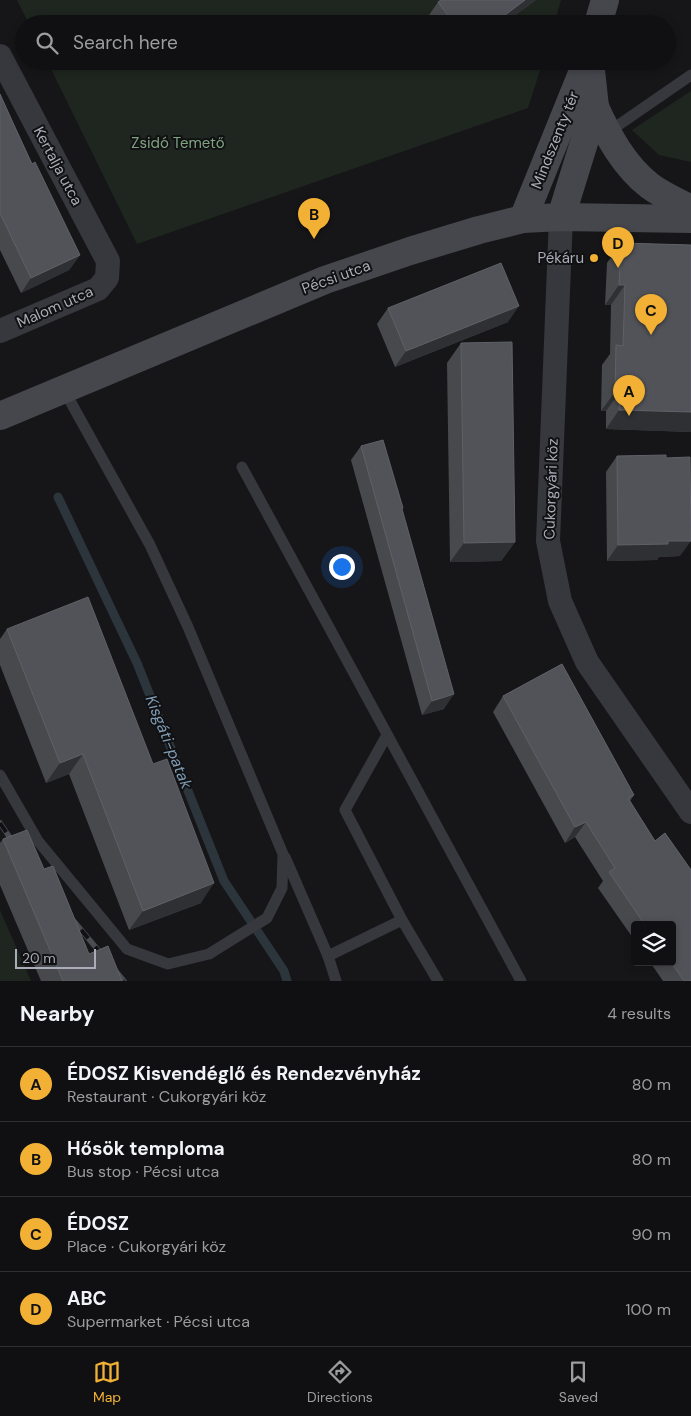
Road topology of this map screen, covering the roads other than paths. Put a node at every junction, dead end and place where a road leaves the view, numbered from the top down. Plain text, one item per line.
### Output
1 (606, 0) edge
2 (601, 15) edge
3 (0, 56) edge
4 (583, 70) edge
5 (591, 70) edge
6 (691, 75) edge
7 (595, 107) junction
8 (607, 133) junction
9 (691, 209) edge
10 (561, 217) junction
11 (523, 219) junction
12 (691, 219) edge
13 (107, 278) joint
14 (0, 331) edge
15 (64, 390) junction
16 (3, 415) edge
17 (242, 467) dead end
18 (387, 735) junction
19 (0, 776) edge
20 (691, 812) edge
21 (283, 854) junction
22 (402, 920) junction
23 (328, 956) junction
24 (336, 981) edge
25 (438, 981) edge
26 (521, 981) edge

1 - 2 street
3 - 13 street, Kertalja utca
4 - 11 street, Mindszenty tér
5 - 7 street, Mindszenty tér
6 - 8 lane
7 - 8 street
7 - 10 street, Mindszenty tér
8 - 9 street
10 - 11 street, Pécsi utca
10 - 12 street, Pécsi utca
10 - 20 street, Cukorgyári köz
11 - 15 street, Pécsi utca
13 - 14 street, Malom utca
15 - 16 street, Pécsi utca
15 - 21 lane
17 - 18 lane
18 - 22 lane
18 - 26 lane
19 - 21 lane
21 - 23 lane
22 - 23 lane
22 - 25 lane
23 - 24 lane

